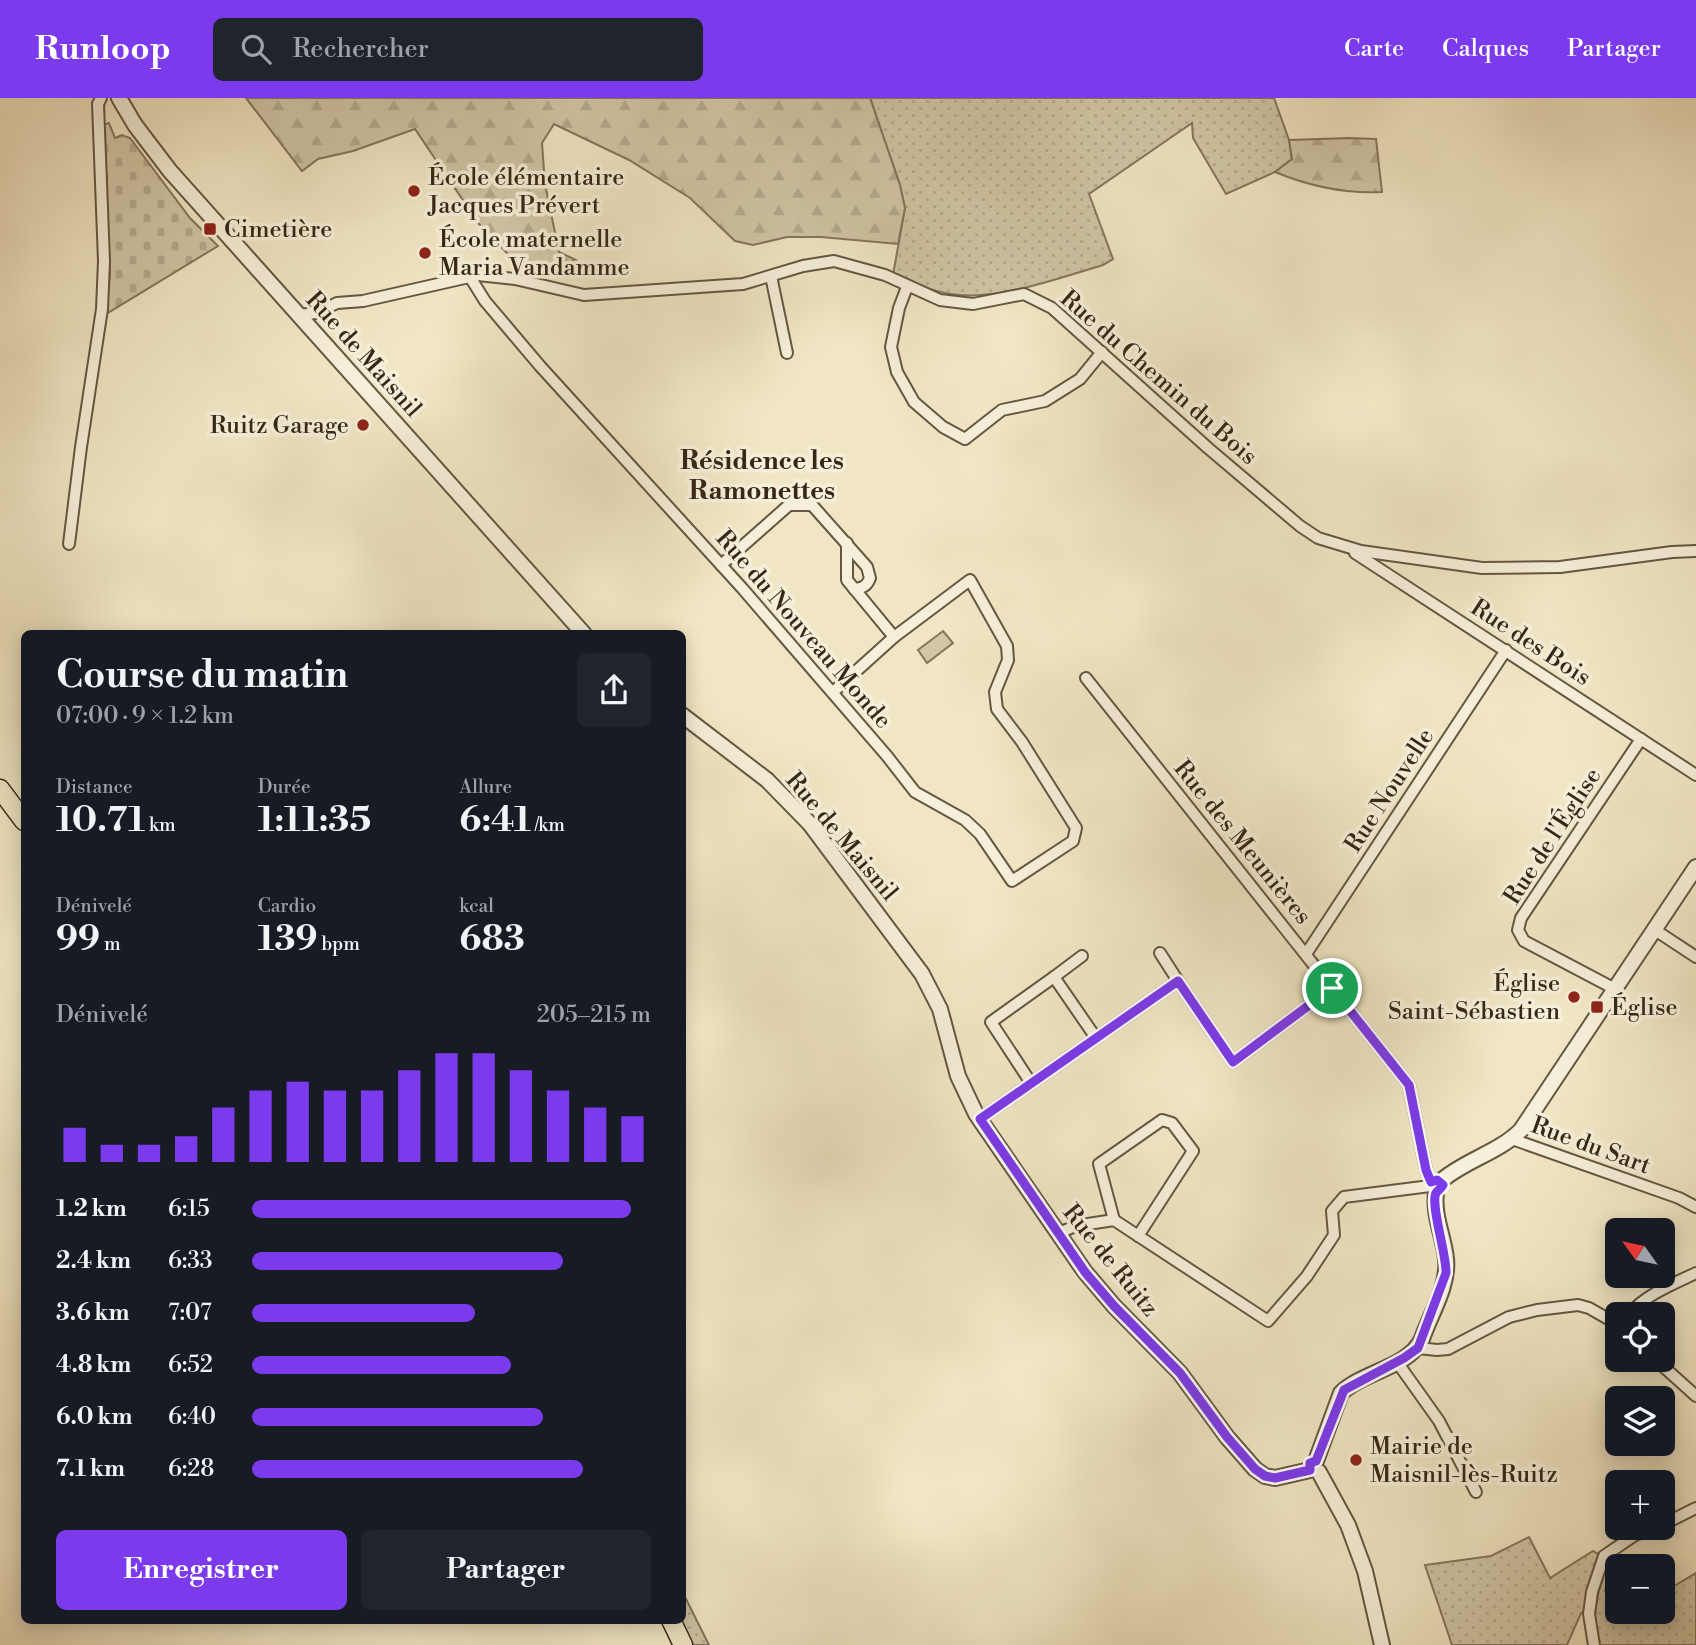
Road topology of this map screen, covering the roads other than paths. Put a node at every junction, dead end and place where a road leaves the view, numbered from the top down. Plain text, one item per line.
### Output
1 (102, 98) edge
2 (119, 98) edge
3 (771, 276) junction
4 (470, 277) junction
5 (907, 287) junction
6 (299, 315) junction
7 (1102, 352) junction
8 (788, 353) dead end
9 (847, 543) junction
10 (69, 544) dead end
11 (1342, 546) junction
12 (1696, 551) edge
13 (721, 565) junction
14 (854, 589) junction
15 (580, 630) edge
16 (894, 637) junction
17 (1506, 650) junction
18 (1086, 678) dead end
19 (833, 692) junction
20 (686, 718) edge
21 (1641, 739) junction
22 (1696, 775) edge
23 (0, 789) edge
24 (21, 817) edge
25 (1696, 867) edge
26 (1655, 930) junction
27 (1160, 953) dead end
28 (1306, 954) junction
29 (1082, 956) dead end
30 (1696, 957) edge
31 (1054, 977) junction
32 (1178, 981) junction
33 (1332, 988) junction
34 (1615, 989) junction
35 (940, 1009) joint
36 (1096, 1038) junction
37 (1031, 1083) junction
38 (980, 1119) junction
39 (1512, 1139) junction
40 (1435, 1185) junction
41 (1696, 1207) edge
42 (1114, 1220) junction
43 (1057, 1234) junction
44 (1138, 1236) junction
45 (1696, 1273) edge
46 (1643, 1302) edge
47 (1605, 1317) edge
48 (1418, 1348) junction
49 (1397, 1362) junction
50 (1669, 1372) edge
51 (1696, 1396) edge
52 (1315, 1468) junction
53 (1476, 1492) dead end
54 (1696, 1508) edge
55 (1675, 1518) edge
56 (1628, 1540) edge
57 (673, 1624) edge
58 (683, 1645) edge
59 (1382, 1645) edge
60 (1594, 1645) edge

1 - 10 street
2 - 6 street, Rue de Maisnil
3 - 4 street, Rue du Chemin du Bois
3 - 5 street, Rue du Chemin du Bois
3 - 8 street
4 - 6 street, Rue du Chemin du Bois
4 - 13 street, Rue du Nouveau Monde
5 - 7 street, Rue du Chemin du Bois
5 - 7 street
6 - 15 street, Rue de Maisnil
7 - 11 street, Rue du Chemin du Bois
9 - 13 street
9 - 14 street
9 - 14 street
11 - 12 street, Rue du Chemin du Bois
11 - 17 street, Rue des Bois
13 - 19 street, Rue du Nouveau Monde
14 - 16 street
16 - 19 street
16 - 19 street, Rue du Nouveau Monde
17 - 21 street, Rue des Bois
17 - 28 street, Rue Nouvelle
18 - 28 street, Rue des Meunières
20 - 35 street, Rue de Maisnil
21 - 22 street, Rue des Bois
21 - 34 street, Rue de l'Église
23 - 24 main road
25 - 26 street
26 - 30 street
26 - 34 street
27 - 32 street
28 - 33 street, Rue des Meunières
29 - 31 street
31 - 36 street
31 - 37 street
32 - 33 street
32 - 36 street
33 - 40 street, Rue des Meunières
34 - 39 street
35 - 38 street, Rue de Ruitz
36 - 37 street
37 - 38 street
38 - 43 street, Rue de Ruitz
39 - 40 street
39 - 41 street, Rue du Sart
40 - 44 street
40 - 48 street
42 - 43 street
42 - 44 street
42 - 44 street
43 - 52 street, Rue de Ruitz
45 - 46 street
47 - 48 street
48 - 49 street
49 - 52 street
49 - 53 street
50 - 51 street
52 - 59 street
54 - 55 street
56 - 60 street
57 - 58 main road

